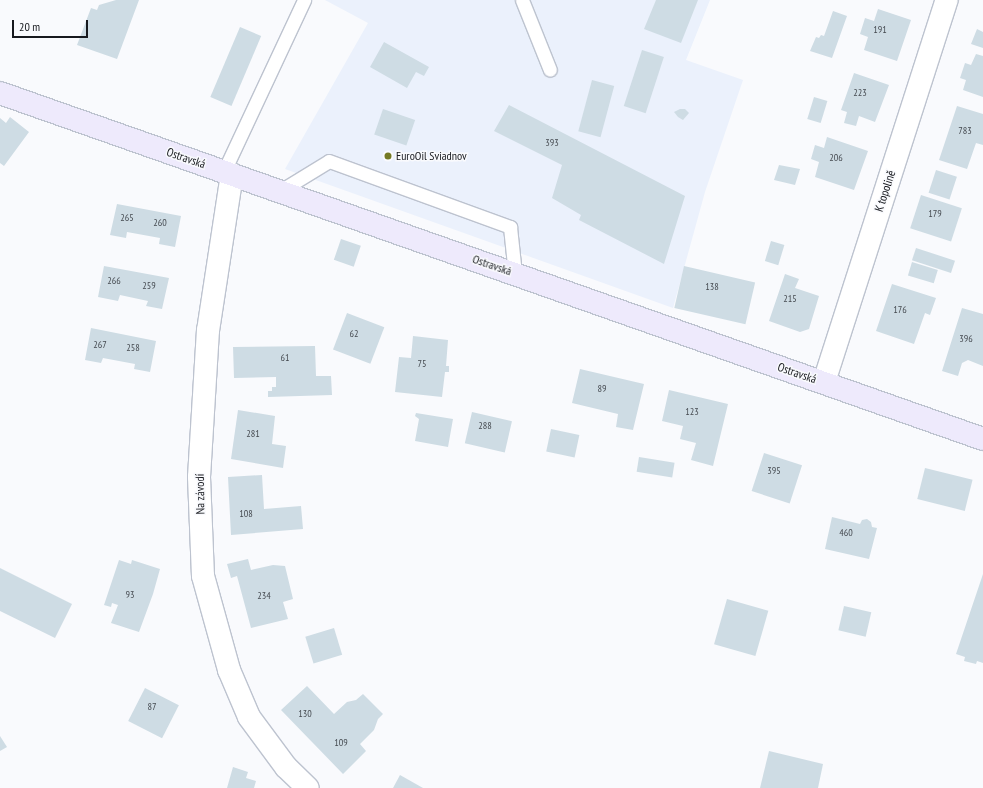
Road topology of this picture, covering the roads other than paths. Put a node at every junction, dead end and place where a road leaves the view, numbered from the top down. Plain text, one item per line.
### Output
1 (304, 0) edge
2 (522, 0) edge
3 (947, 0) edge
4 (550, 70) dead end
5 (0, 93) edge
6 (228, 172) junction
7 (280, 191) junction
8 (515, 274) junction
9 (824, 382) junction
10 (983, 439) edge
11 (308, 788) edge

1 - 6 lane
2 - 4 lane
3 - 9 street, K topolině
5 - 6 street, Ostravská
6 - 7 street, Ostravská
6 - 11 street, Na závodí
7 - 8 street, Ostravská
7 - 8 lane
8 - 9 street, Ostravská
9 - 10 street, Ostravská

